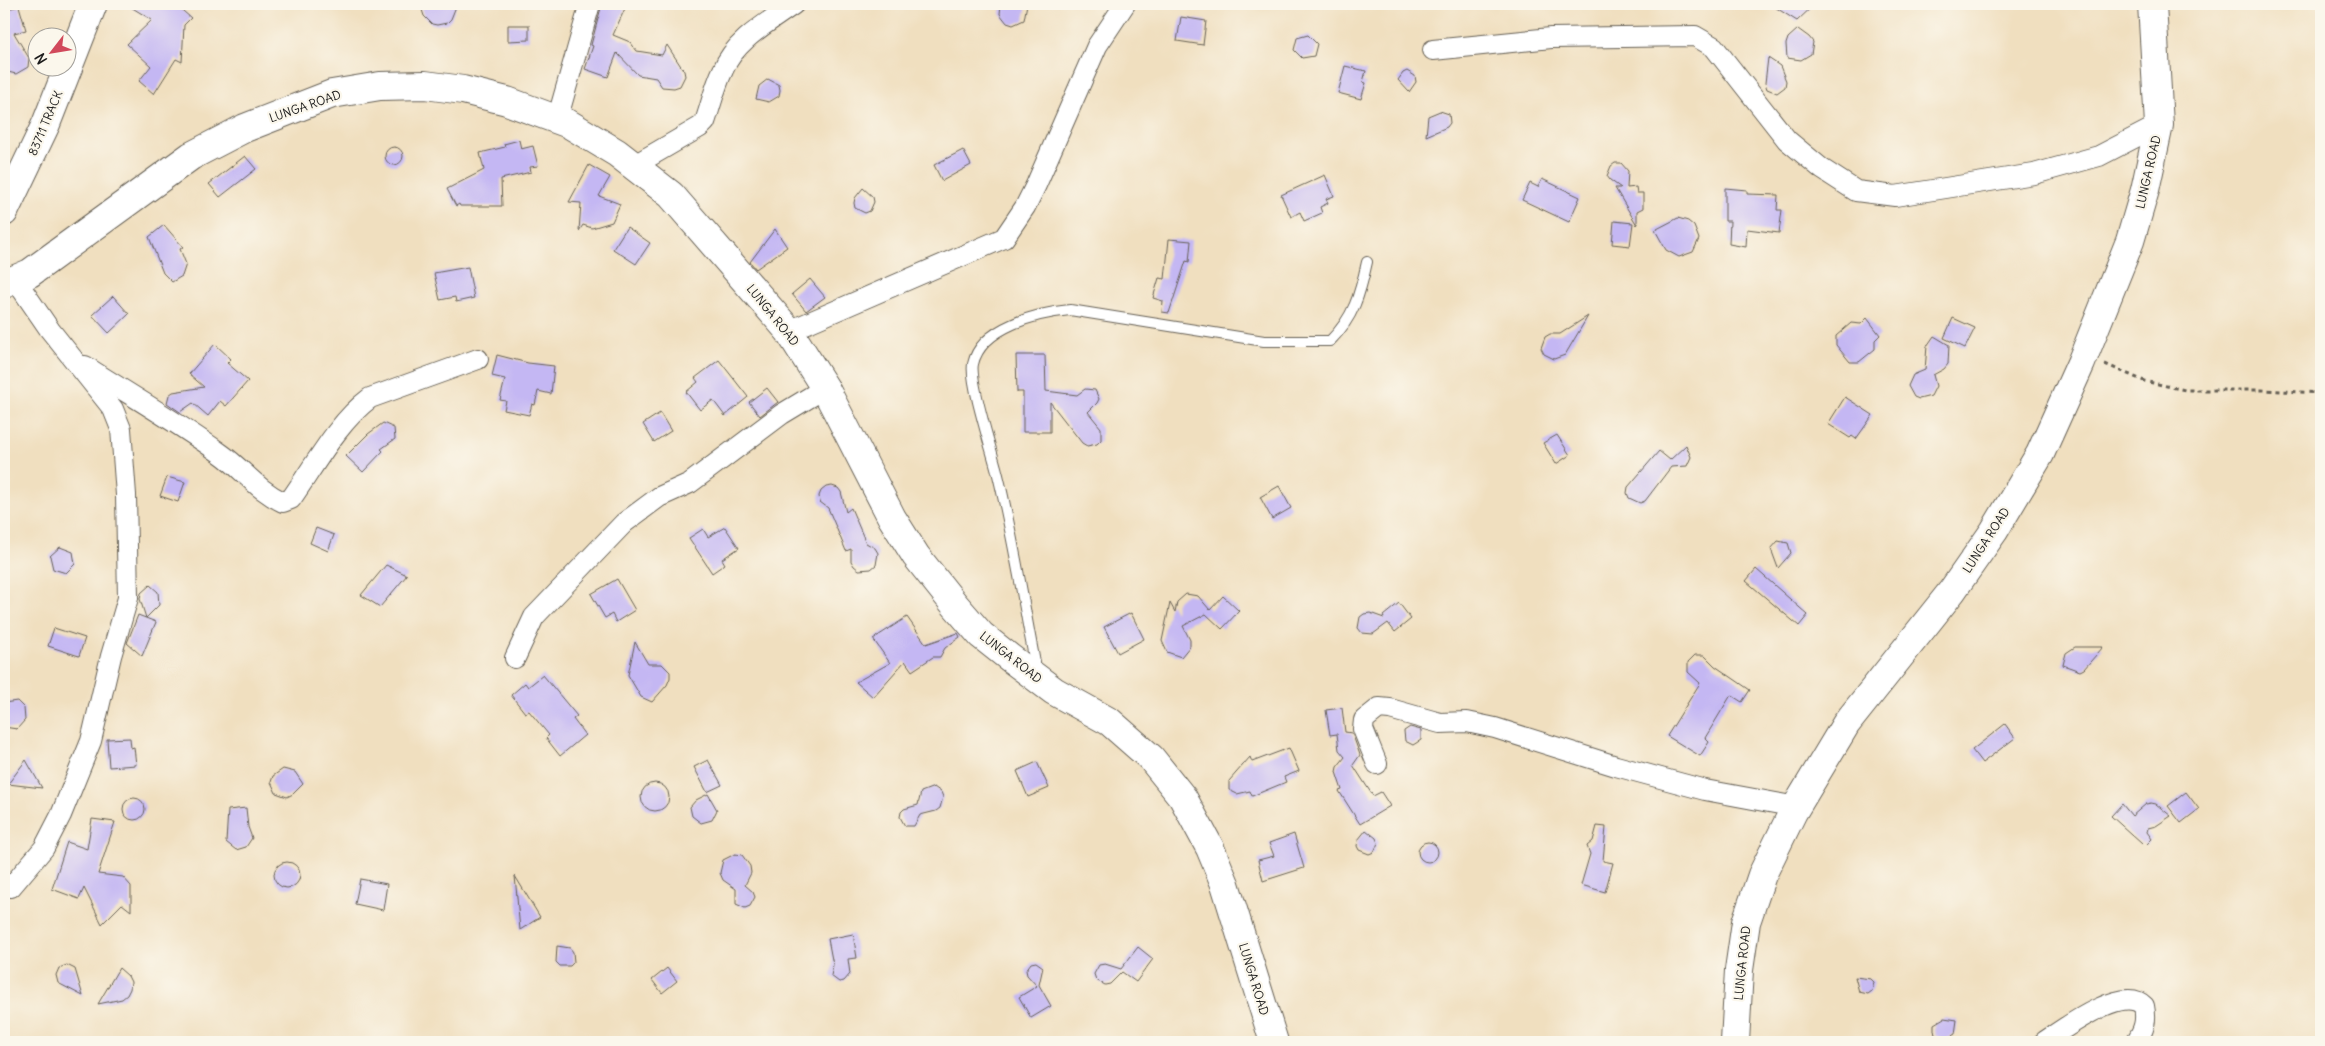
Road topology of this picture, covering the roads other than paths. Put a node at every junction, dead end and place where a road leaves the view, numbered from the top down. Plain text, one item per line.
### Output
1 (93, 4) edge
2 (590, 4) edge
3 (794, 4) edge
4 (1125, 4) edge
5 (2152, 4) edge
6 (1433, 50) dead end
7 (557, 120) junction
8 (2159, 125) junction
9 (633, 166) junction
10 (4, 212) edge
11 (1367, 262) dead end
12 (9, 281) edge
13 (789, 331) junction
14 (72, 358) junction
15 (478, 359) dead end
16 (825, 388) junction
17 (515, 658) dead end
18 (1038, 679) junction
19 (1377, 764) dead end
20 (1797, 806) junction
21 (11, 887) dead end
22 (1274, 1042) edge
23 (1735, 1042) edge
24 (2044, 1042) edge
25 (2136, 1042) edge

1 - 10 street, 83711 TRACK
2 - 7 street
3 - 9 street
4 - 13 street
5 - 8 street, LUNGA ROAD
6 - 8 street
7 - 9 street, LUNGA ROAD
7 - 12 street, LUNGA ROAD
8 - 20 street, LUNGA ROAD
9 - 13 street, LUNGA ROAD
11 - 18 lane
12 - 14 street
13 - 16 street, LUNGA ROAD
14 - 15 street
14 - 21 street
16 - 17 street
16 - 18 street, LUNGA ROAD
18 - 22 street, LUNGA ROAD
19 - 20 street
20 - 23 street, LUNGA ROAD
24 - 25 street

